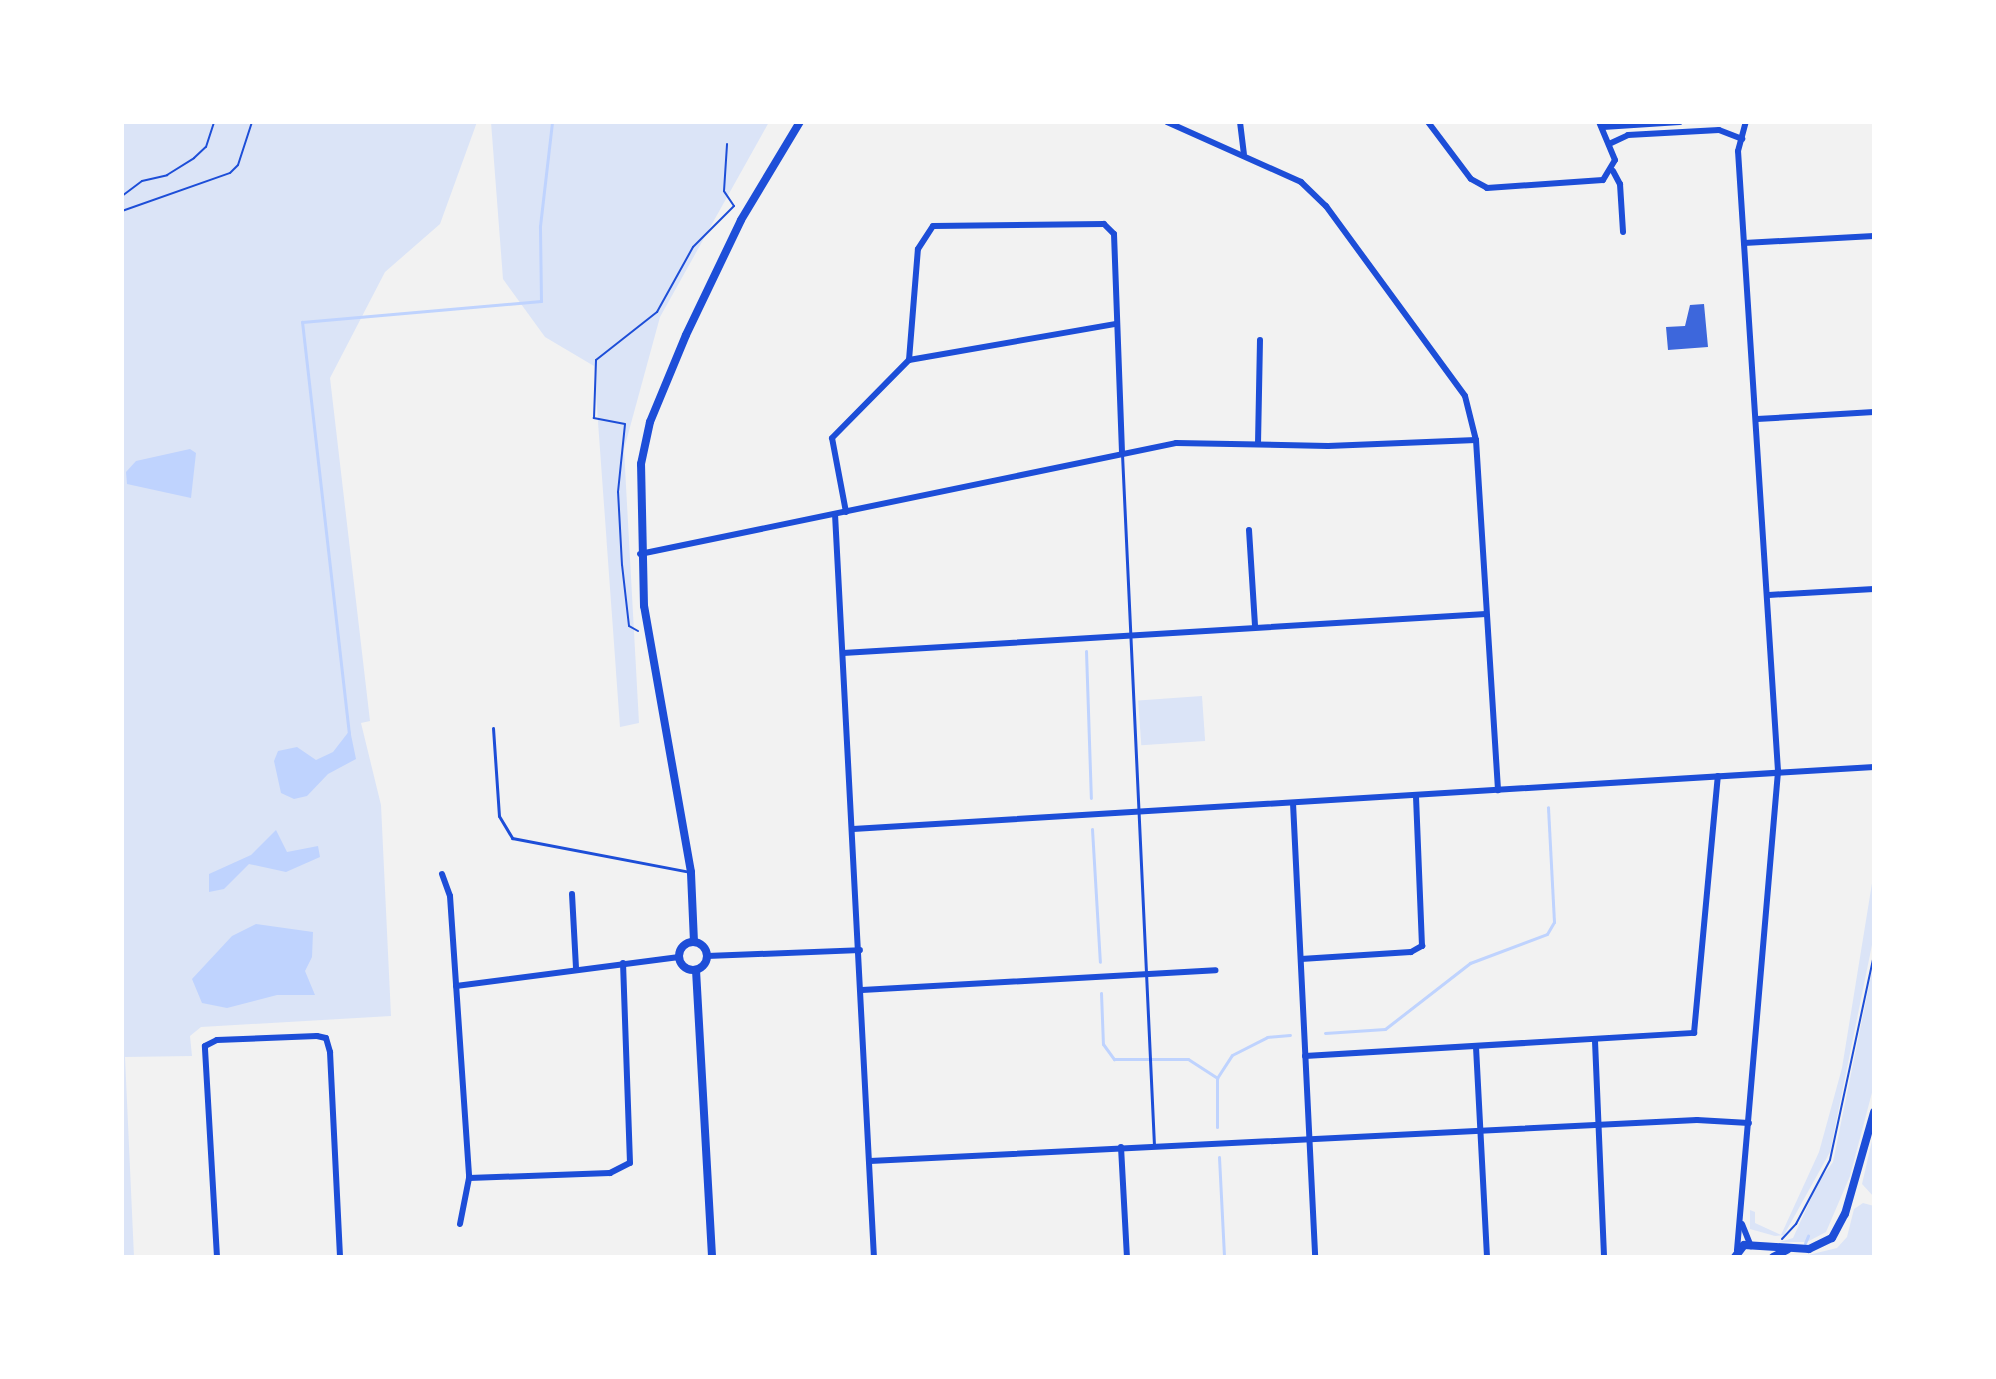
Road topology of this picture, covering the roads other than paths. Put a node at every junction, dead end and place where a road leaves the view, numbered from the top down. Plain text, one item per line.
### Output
1 (800, 122) edge
2 (1167, 122) edge
3 (1240, 122) edge
4 (1428, 122) edge
5 (1680, 122) edge
6 (1746, 122) edge
7 (1646, 123) edge
8 (1601, 124) edge
9 (1646, 134) junction
10 (1742, 139) junction
11 (1609, 144) junction
12 (1244, 154) junction
13 (1613, 171) junction
14 (1623, 232) dead end
15 (1874, 236) edge
16 (1744, 243) junction
17 (1116, 324) junction
18 (1260, 340) dead end
19 (909, 360) junction
20 (1874, 412) edge
21 (1757, 419) junction
22 (1476, 440) junction
23 (1258, 444) junction
24 (1122, 454) junction
25 (846, 512) junction
26 (835, 514) junction
27 (1249, 530) dead end
28 (640, 554) junction
29 (1874, 589) edge
30 (1769, 595) junction
31 (1486, 614) junction
32 (1255, 626) junction
33 (1130, 635) junction
34 (843, 653) junction
35 (493, 728) dead end
36 (1874, 767) edge
37 (1778, 771) junction
38 (1718, 776) junction
39 (1498, 790) junction
40 (1416, 795) junction
41 (1293, 803) junction
42 (1139, 812) junction
43 (853, 829) junction
44 (691, 872) junction
45 (442, 874) dead end
46 (572, 894) dead end
47 (694, 942) junction
48 (860, 950) junction
49 (707, 956) junction
50 (679, 957) junction
51 (1301, 959) junction
52 (623, 963) junction
53 (576, 968) junction
54 (696, 970) junction
55 (1215, 970) dead end
56 (1147, 974) junction
57 (456, 986) junction
58 (862, 990) junction
59 (1595, 1041) junction
60 (1476, 1047) junction
61 (1305, 1056) junction
62 (1874, 1112) edge
63 (1749, 1123) junction
64 (1599, 1124) junction
65 (1480, 1129) junction
66 (1309, 1138) junction
67 (1154, 1145) junction
68 (1121, 1147) junction
69 (870, 1161) junction
70 (469, 1178) junction
71 (1740, 1217) junction
72 (460, 1224) dead end
73 (1754, 1250) edge
74 (1788, 1250) junction
75 (1736, 1254) edge
76 (217, 1257) edge
77 (340, 1257) edge
78 (712, 1257) edge
79 (874, 1257) edge
80 (1127, 1257) edge
81 (1315, 1257) edge
82 (1487, 1257) edge
83 (1604, 1257) edge
84 (1773, 1257) edge

1 - 28 main road
2 - 12 street
3 - 12 street
4 - 13 street
5 - 7 street
6 - 10 street
7 - 8 street
7 - 9 street
8 - 11 street
9 - 10 street
9 - 11 street
10 - 16 street
11 - 13 street
12 - 22 street
13 - 14 street
15 - 16 street
16 - 21 street
17 - 19 street
17 - 19 street
17 - 24 street
18 - 23 street
19 - 25 street
20 - 21 street
21 - 30 street
22 - 23 street
22 - 31 street
23 - 24 street
24 - 25 street
24 - 33 lane
25 - 26 street
26 - 28 street
26 - 34 street
27 - 32 street
28 - 44 main road
29 - 30 street
30 - 37 street
31 - 32 street
31 - 39 street
32 - 33 street
33 - 34 street
33 - 42 lane
34 - 43 street
35 - 44 lane
36 - 37 street
37 - 38 street
37 - 63 street
38 - 39 street
38 - 59 street
39 - 40 street
40 - 41 street
40 - 51 street
41 - 42 street
41 - 51 street
42 - 43 street
42 - 56 lane
43 - 48 street
44 - 47 main road
45 - 57 street
46 - 53 street
47 - 49 main road
47 - 50 main road
48 - 49 street
48 - 58 street
49 - 54 main road
50 - 52 street
50 - 54 main road
51 - 61 street
52 - 53 street
52 - 70 street
53 - 57 street
54 - 78 main road
55 - 56 street
56 - 58 street
56 - 67 lane
57 - 70 street
58 - 69 street
59 - 60 street
59 - 64 street
60 - 61 street
60 - 65 street
61 - 66 street
62 - 74 main road
63 - 64 street
63 - 71 street
64 - 65 street
64 - 83 street
65 - 66 street
65 - 82 street
66 - 67 street
66 - 81 street
67 - 68 street
68 - 69 street
68 - 80 street
69 - 79 street
70 - 72 street
71 - 73 street
71 - 75 street
73 - 74 main road
73 - 75 main road
74 - 84 main road
76 - 77 street

